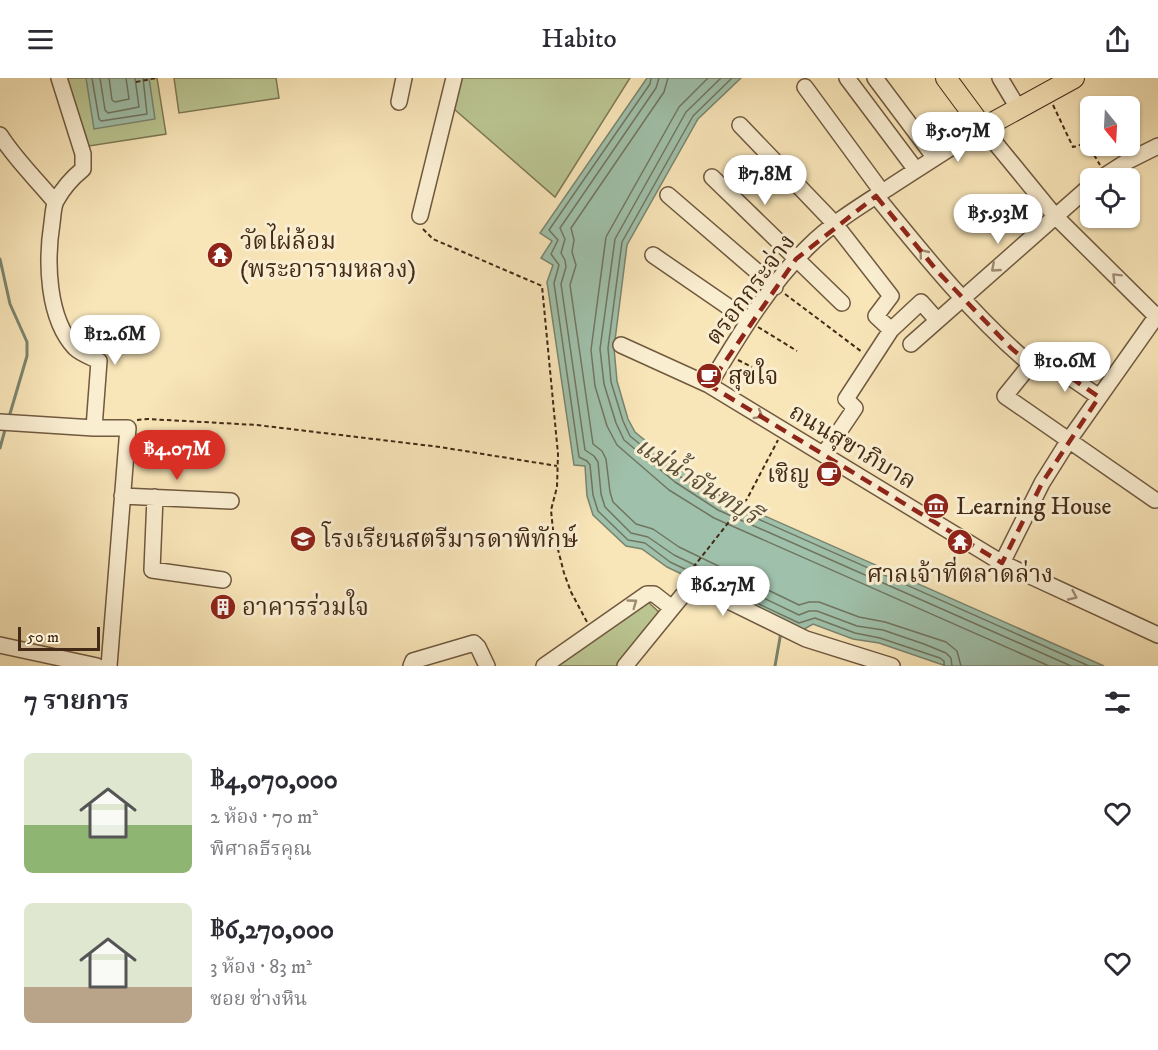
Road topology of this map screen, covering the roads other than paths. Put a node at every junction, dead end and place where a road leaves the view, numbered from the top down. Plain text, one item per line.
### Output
1 (59, 78) edge
2 (404, 78) edge
3 (454, 78) edge
4 (847, 78) edge
5 (875, 78) edge
6 (946, 78) edge
7 (1000, 78) edge
8 (1074, 78) edge
9 (1048, 86) edge
10 (805, 87) dead end
11 (399, 102) dead end
12 (1018, 108) junction
13 (740, 125) dead end
14 (982, 128) junction
15 (0, 135) edge
16 (1158, 146) edge
17 (935, 158) junction
18 (1119, 168) edge
19 (916, 170) junction
20 (712, 177) dead end
21 (879, 194) junction
22 (668, 195) dead end
23 (1080, 195) edge
24 (55, 202) junction
25 (420, 216) road end
26 (1055, 216) junction
27 (835, 224) junction
28 (653, 255) dead end
29 (796, 259) junction
30 (775, 287) junction
31 (962, 298) junction
32 (842, 303) dead end
33 (1157, 316) edge
34 (937, 320) junction
35 (749, 321) junction
36 (891, 330) junction
37 (911, 344) dead end
38 (621, 345) dead end
39 (1030, 364) junction
40 (709, 385) junction
41 (1099, 396) junction
42 (6, 423) edge
43 (94, 428) junction
44 (1069, 440) junction
45 (824, 454) junction
46 (122, 496) junction
47 (155, 497) junction
48 (1155, 500) dead end
49 (231, 501) dead end
50 (1002, 563) junction
51 (223, 580) dead end
52 (672, 608) junction
53 (1158, 635) edge
54 (4, 645) edge
55 (44, 660) edge
56 (97, 666) edge
57 (109, 666) edge
58 (411, 666) edge
59 (487, 666) edge
60 (544, 666) edge
61 (625, 666) edge
62 (892, 666) edge

1 - 24 street
2 - 11 street
3 - 25 street
4 - 19 street
5 - 17 street
6 - 14 main road
7 - 12 street
8 - 9 main road
9 - 12 main road
10 - 21 street
12 - 14 main road
13 - 27 street
14 - 17 street, ตรอกกระจ่าง
14 - 26 street
15 - 24 street
16 - 18 street
17 - 19 street, ตรอกกระจ่าง
19 - 21 street, ตรอกกระจ่าง
20 - 29 street
21 - 27 street, ตรอกกระจ่าง
31 -> 21 street
22 - 30 street
23 - 26 street
24 - 43 street
26 -> 31 street
33 -> 26 street
27 - 29 street, ตรอกกระจ่าง
27 - 36 street
28 - 35 street
29 - 30 street, ตรอกกระจ่าง
29 - 32 street
30 - 35 street, ตรอกกระจ่าง
31 - 34 street
31 - 39 street
33 - 41 street
34 - 36 street
34 - 37 street
35 - 40 street, ตรอกกระจ่าง
36 - 45 street
38 - 40 street, ถนนสุขาภิบาล
39 - 41 street
39 - 44 street
40 -> 45 street, ถนนสุขาภิบาล
41 - 44 street
42 - 43 street
43 - 46 street
44 - 48 street
44 - 50 street
45 - 50 street, ถนนสุขาภิบาล
46 - 47 street
46 - 57 street
47 - 49 street
47 - 51 street
50 -> 53 street, ถนนสุขาภิบาล
60 -> 52 street
52 - 61 street
52 - 62 street
54 - 55 street
55 - 56 street
58 - 59 street

